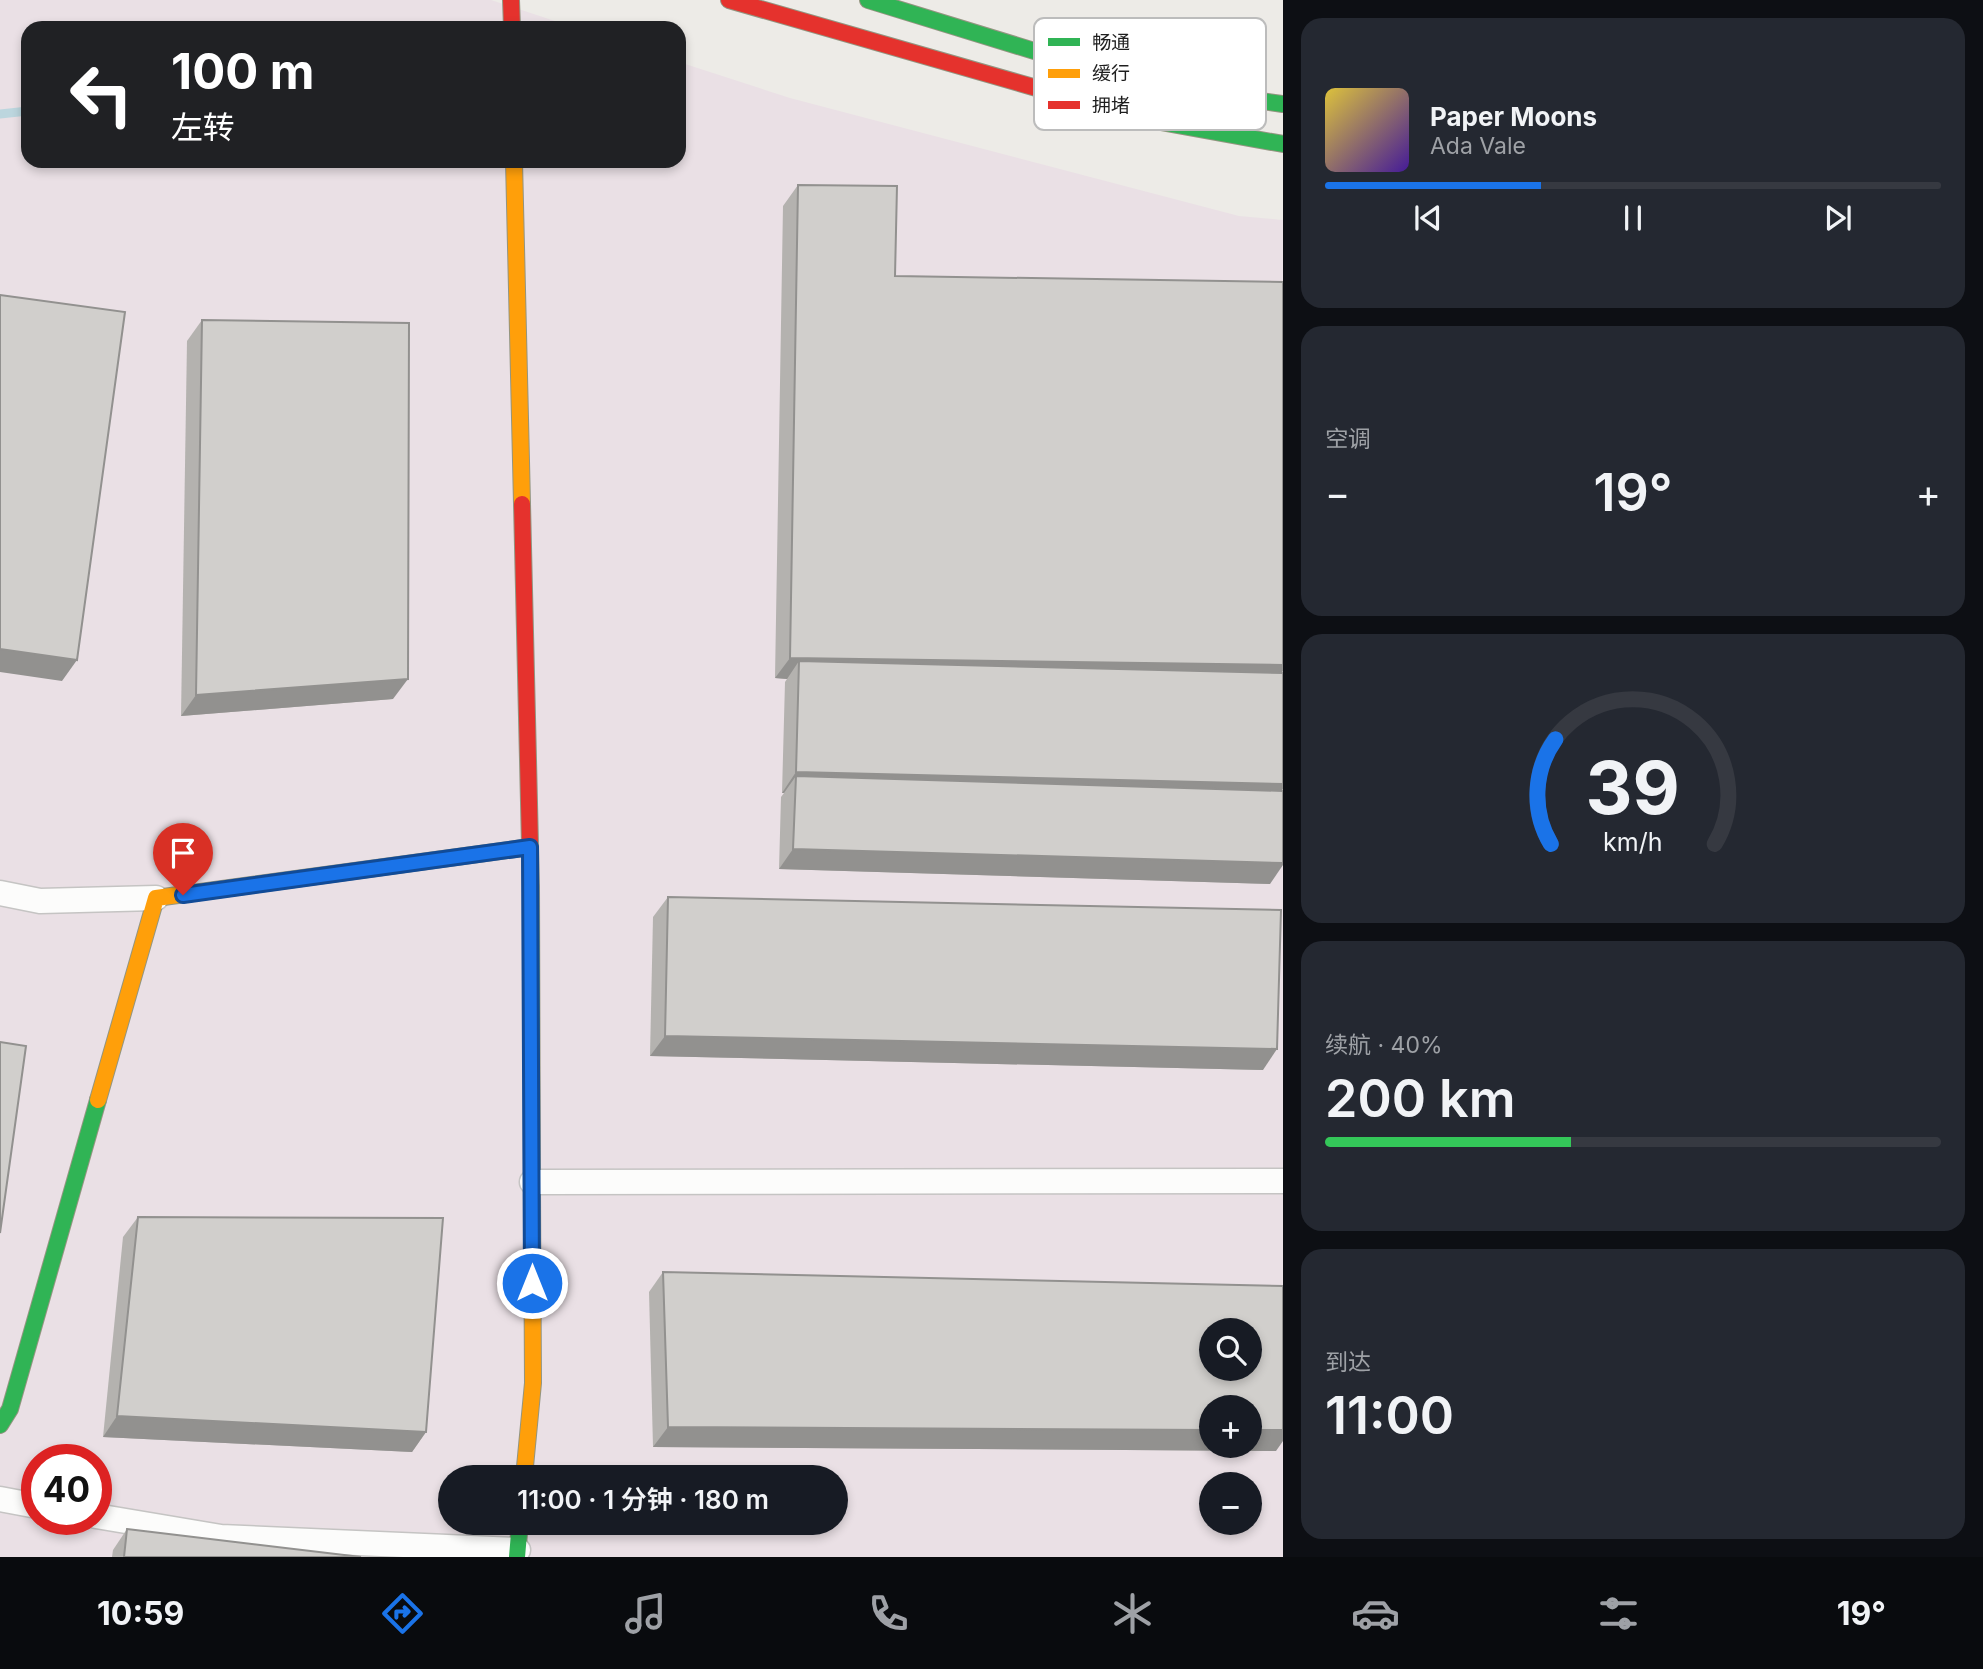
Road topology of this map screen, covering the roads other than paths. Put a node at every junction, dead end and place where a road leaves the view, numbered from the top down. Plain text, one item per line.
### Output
1 (511, 0) edge
2 (729, 0) edge
3 (868, 0) edge
4 (758, 4) edge
5 (512, 21) edge
6 (1034, 51) edge
7 (1034, 86) edge
8 (1205, 130) edge
9 (1283, 144) edge
10 (514, 168) edge
11 (530, 847) junction
12 (0, 893) edge
13 (156, 898) junction
14 (1283, 1181) edge
15 (532, 1182) junction
16 (0, 1425) edge
17 (525, 1465) edge
18 (0, 1499) edge
19 (21, 1503) edge
20 (112, 1519) edge
21 (519, 1535) edge
22 (518, 1553) edge

1 - 5 street
2 - 4 street
3 - 6 street
4 - 7 street
8 - 9 street
10 - 11 street
11 - 13 street
11 - 15 street
12 - 13 street
13 - 16 street
14 - 15 street
15 - 17 street
18 - 19 street
20 - 22 street
21 - 22 street

